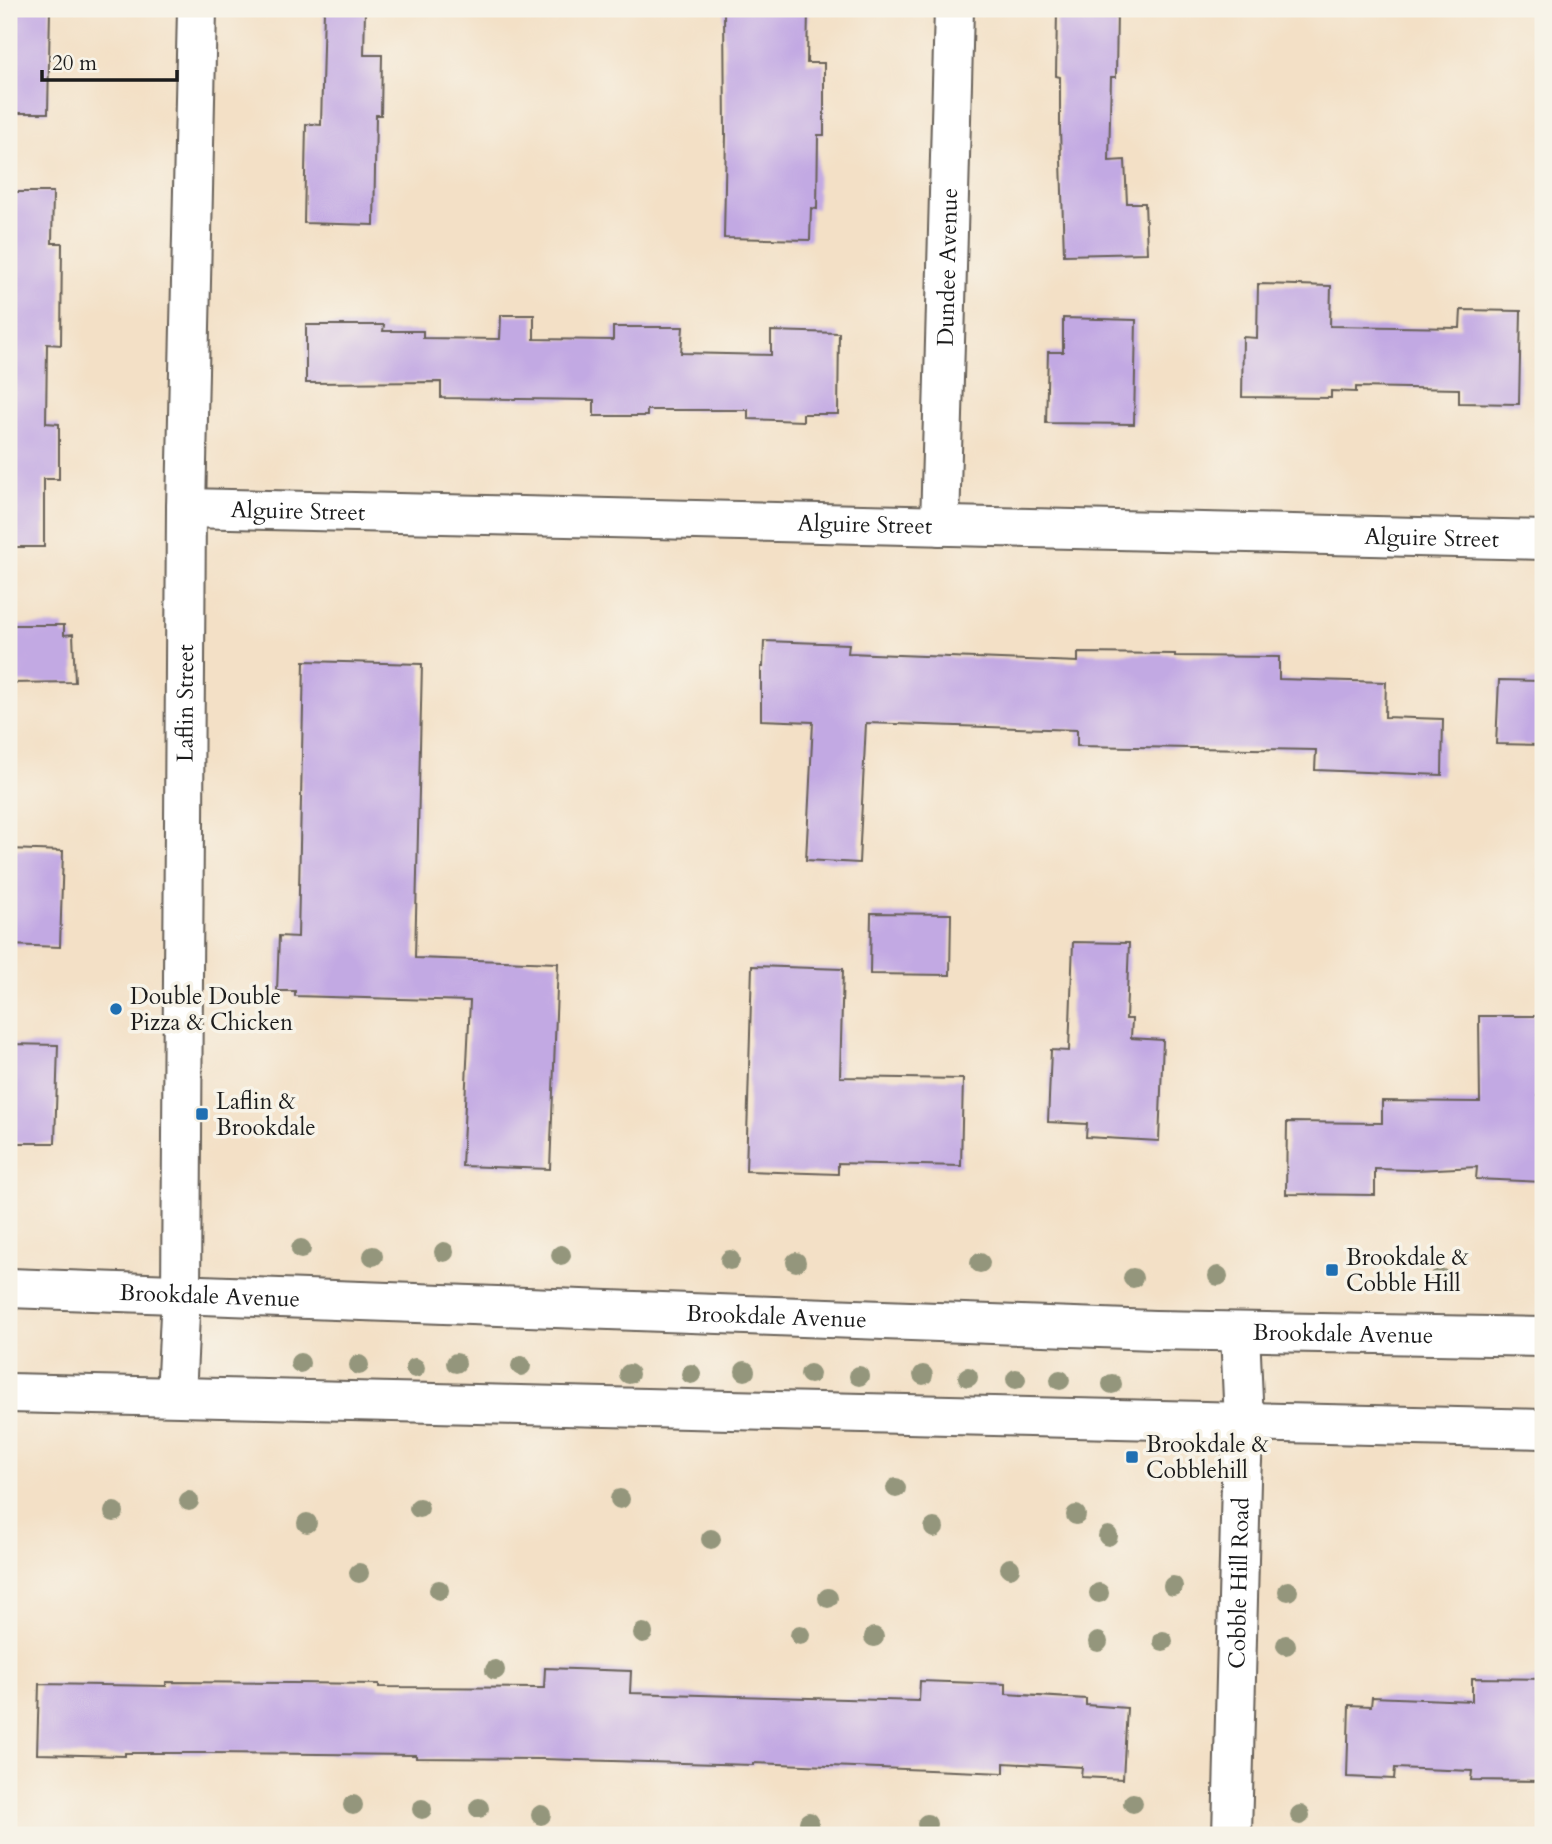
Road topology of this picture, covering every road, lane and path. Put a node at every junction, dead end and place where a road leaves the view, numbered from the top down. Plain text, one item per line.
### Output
1 (197, 9) edge
2 (954, 9) edge
3 (186, 508) junction
4 (940, 526) junction
5 (1543, 540) edge
6 (9, 1288) edge
7 (181, 1294) junction
8 (1240, 1332) junction
9 (1543, 1337) edge
10 (9, 1392) edge
11 (176, 1396) junction
12 (1244, 1422) junction
13 (1543, 1429) edge
14 (1232, 1835) edge

1 - 3 street, Laflin Street
2 - 4 street, Dundee Avenue
3 - 4 street, Alguire Street
3 - 7 street, Laflin Street
4 - 5 street, Alguire Street
6 - 7 street, Brookdale Avenue
7 - 8 street, Brookdale Avenue
7 - 11 street, Laflin Street
8 - 9 street, Brookdale Avenue
8 - 12 street, Cobble Hill Road
10 - 11 street
11 - 12 street
12 - 13 street
12 - 14 street, Cobble Hill Road

